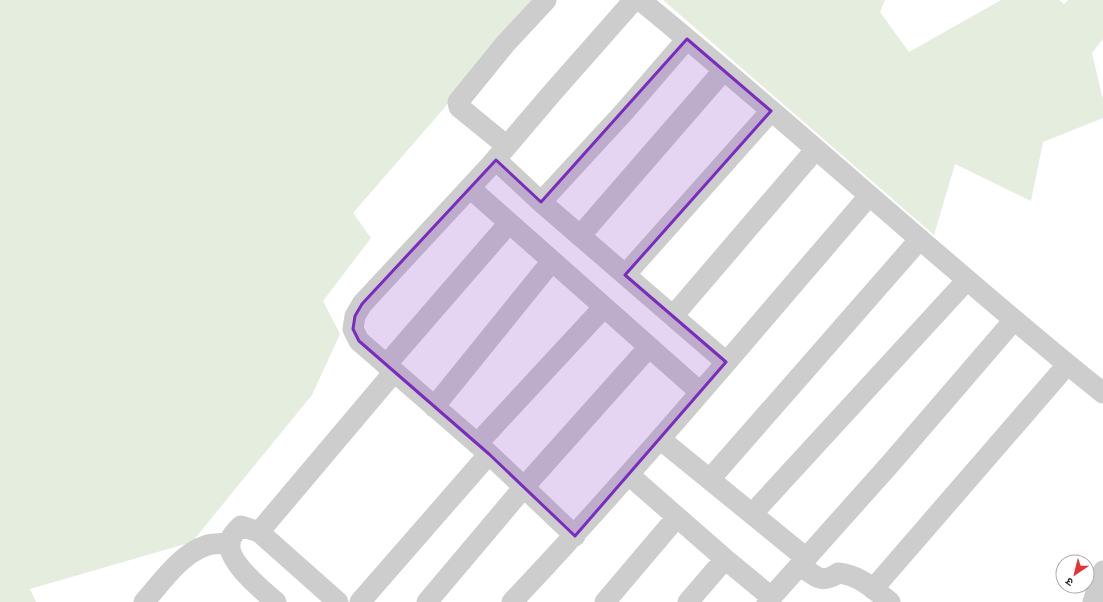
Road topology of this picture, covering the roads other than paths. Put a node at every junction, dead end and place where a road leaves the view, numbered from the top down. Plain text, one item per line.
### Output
1 (546, 0) edge
2 (634, 0) edge
3 (640, 0) edge
4 (687, 38) junction
5 (724, 70) junction
6 (771, 111) junction
7 (816, 149) junction
8 (501, 153) junction
9 (470, 188) junction
10 (869, 196) junction
11 (541, 202) junction
12 (509, 223) junction
13 (580, 236) junction
14 (920, 239) junction
15 (552, 261) junction
16 (625, 275) junction
17 (967, 280) junction
18 (604, 307) junction
19 (673, 316) junction
20 (1014, 320) junction
21 (649, 347) junction
22 (726, 362) junction
23 (1067, 365) junction
24 (390, 368) junction
25 (700, 392) junction
26 (1103, 393) edge
27 (434, 407) junction
28 (660, 439) junction
29 (483, 449) junction
30 (629, 475) junction
31 (710, 480) junction
32 (524, 487) junction
33 (752, 514) junction
34 (677, 517) junction
35 (258, 532) junction
36 (575, 536) junction
37 (230, 543) junction
38 (725, 559) junction
39 (803, 562) junction
40 (1103, 571) edge
41 (873, 589) junction
42 (264, 598) edge
43 (769, 600) edge
44 (144, 602) edge
45 (338, 602) edge
46 (360, 602) edge
47 (427, 602) edge
48 (512, 602) edge
49 (605, 602) edge
50 (688, 602) edge
51 (890, 602) edge
52 (1093, 602) edge

1 - 8 street
2 - 8 street
3 - 4 street
4 - 5 street
4 - 11 street
5 - 6 street
5 - 13 street
6 - 7 street
6 - 16 street
7 - 10 street
7 - 19 street
8 - 9 street
8 - 11 street
9 - 12 street
9 - 24 street
10 - 14 street
10 - 22 street
11 - 13 street
12 - 15 street
12 - 24 street
13 - 16 street
14 - 17 street
14 - 31 street
15 - 18 street
15 - 27 street
16 - 19 street
17 - 20 street
17 - 33 street
18 - 21 street
18 - 29 street
19 - 22 street
20 - 23 street
20 - 39 street
21 - 25 street
21 - 32 street
22 - 25 street
23 - 26 street
23 - 41 street
24 - 27 street
24 - 35 street
25 - 28 street
27 - 29 street
28 - 30 street
28 - 31 street
29 - 32 street
29 - 46 street
30 - 34 street
30 - 36 street
31 - 33 street
32 - 36 street
32 - 47 street
33 - 39 street
34 - 38 street
34 - 49 street
35 - 37 street
35 - 45 street
36 - 48 street
37 - 42 street
37 - 44 street
38 - 43 street
38 - 50 street
39 - 41 street
39 - 43 street
40 - 52 street
41 - 51 street

